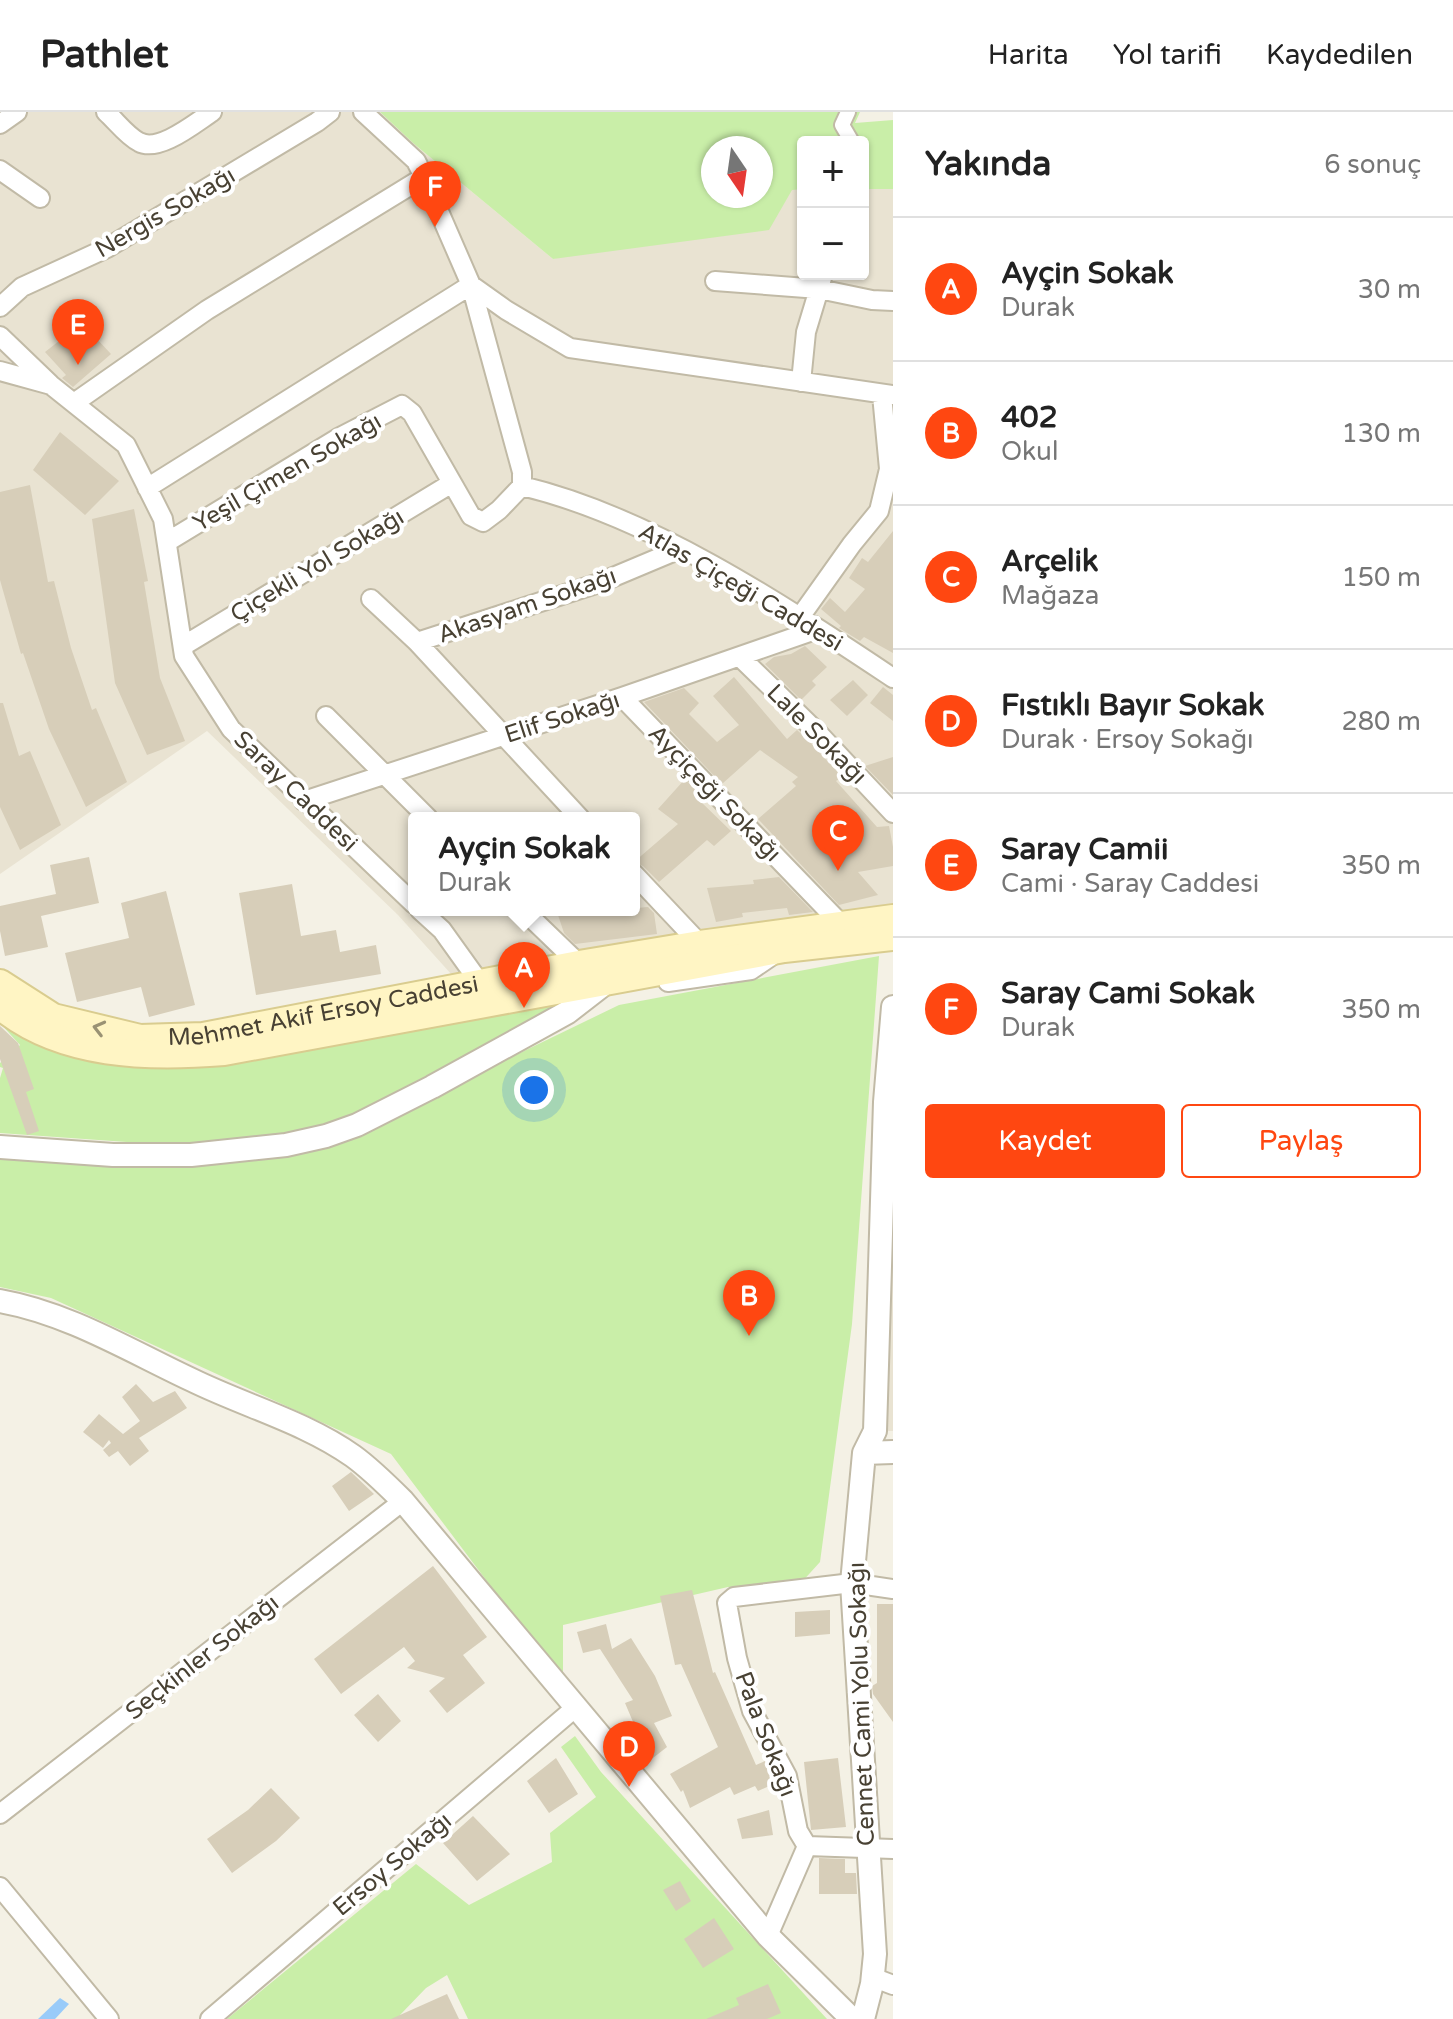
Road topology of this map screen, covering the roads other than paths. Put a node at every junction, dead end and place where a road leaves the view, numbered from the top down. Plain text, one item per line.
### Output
1 (17, 112) edge
2 (106, 112) edge
3 (212, 112) edge
4 (330, 112) edge
5 (363, 112) edge
6 (848, 112) edge
7 (0, 124) edge
8 (848, 136) edge
9 (2, 176) edge
10 (424, 177) junction
11 (40, 198) dead end
12 (715, 281) dead end
13 (821, 282) edge
14 (471, 285) junction
15 (893, 301) edge
16 (0, 307) edge
17 (0, 336) edge
18 (0, 371) edge
19 (801, 382) junction
20 (51, 385) junction
21 (888, 395) edge
22 (74, 403) junction
23 (452, 483) junction
24 (522, 486) junction
25 (147, 488) junction
26 (167, 542) junction
27 (680, 549) junction
28 (371, 599) dead end
29 (800, 617) junction
30 (818, 629) junction
31 (417, 642) junction
32 (183, 646) junction
33 (740, 657) junction
34 (893, 678) edge
35 (622, 697) junction
36 (326, 716) dead end
37 (503, 737) junction
38 (383, 774) junction
39 (304, 801) junction
40 (422, 812) edge
41 (574, 812) edge
42 (893, 813) edge
43 (640, 880) edge
44 (408, 898) edge
45 (427, 916) edge
46 (529, 916) edge
47 (893, 918) edge
48 (841, 924) junction
49 (893, 937) edge
50 (700, 944) junction
51 (579, 964) junction
52 (609, 970) junction
53 (0, 983) edge
54 (484, 993) junction
55 (0, 1006) edge
56 (893, 1007) edge
57 (891, 1061) edge
58 (0, 1147) edge
59 (888, 1171) edge
60 (886, 1283) edge
61 (0, 1301) edge
62 (893, 1452) edge
63 (864, 1453) junction
64 (403, 1501) junction
65 (852, 1583) junction
66 (893, 1589) edge
67 (575, 1708) junction
68 (0, 1814) edge
69 (807, 1846) junction
70 (866, 1849) junction
71 (893, 1849) edge
72 (0, 1887) edge
73 (768, 1936) junction
74 (883, 1981) edge
75 (109, 2019) edge
76 (210, 2019) edge
77 (852, 2019) edge
78 (863, 2019) edge

1 - 7 street
2 - 3 street
4 - 16 street, Nergis Sokağı
5 - 10 street
6 - 8 street
9 - 11 street
10 - 14 street
10 - 22 street
12 - 13 street
13 - 15 street
13 - 19 street
14 - 19 street
14 - 24 street
14 - 25 street
17 - 20 street
18 - 20 street, Saray Caddesi
19 - 21 street
20 - 22 street, Saray Caddesi
21 - 29 street
22 - 25 street, Saray Caddesi
23 - 24 street, Yeşil Çimen Sokağı
23 - 26 street, Yeşil Çimen Sokağı
23 - 32 street, Çiçekli Yol Sokağı
24 - 27 street, Atlas Çiçeği Caddesi
25 - 26 street, Saray Caddesi
26 - 32 street, Saray Caddesi
27 - 29 street, Atlas Çiçeği Caddesi
27 - 31 street, Akasyam Sokağı
28 - 31 street
29 - 30 street, Atlas Çiçeği Caddesi
30 - 33 street, Elif Sokağı
30 - 34 street, Atlas Çiçeği Caddesi
31 - 37 street
32 - 39 street, Saray Caddesi
33 - 35 street, Elif Sokağı
33 - 42 street, Lale Sokağı
35 - 37 street, Elif Sokağı
35 - 48 street, Ayçiçeği Sokağı
36 - 38 street
37 - 38 street, Elif Sokağı
37 - 41 street
38 - 39 street, Elif Sokağı
38 - 40 street
39 - 44 street, Saray Caddesi
43 - 50 street
45 - 54 street
46 - 51 street
47 - 48 main road, Mehmet Akif Ersoy Caddesi
48 - 50 main road, Mehmet Akif Ersoy Caddesi
49 - 52 main road, Mehmet Akif Ersoy Caddesi
50 - 52 main road, Mehmet Akif Ersoy Caddesi
51 - 52 main road, Mehmet Akif Ersoy Caddesi
51 - 54 main road, Mehmet Akif Ersoy Caddesi
52 - 54 main road, Mehmet Akif Ersoy Caddesi
52 - 58 street
54 -> 53 main road, Mehmet Akif Ersoy Caddesi
54 - 55 main road, Mehmet Akif Ersoy Caddesi
56 - 57 street, Cennet Cami Yolu Sokağı
57 - 59 street, Cennet Cami Yolu Sokağı
59 - 60 street, Cennet Cami Yolu Sokağı
60 - 63 street, Cennet Cami Yolu Sokağı
61 - 64 street
62 - 63 street
63 - 65 street, Cennet Cami Yolu Sokağı
64 - 67 street
64 - 68 street, Seçkinler Sokağı
65 - 66 street
65 - 69 street, Pala Sokağı
65 - 70 street, Cennet Cami Yolu Sokağı
67 - 73 street
67 - 76 street, Ersoy Sokağı
69 - 70 street
69 - 73 street
70 - 71 street
70 - 74 street, Cennet Cami Yolu Sokağı
72 - 75 street
73 - 77 street
74 - 78 street, Cennet Cami Yolu Sokağı

